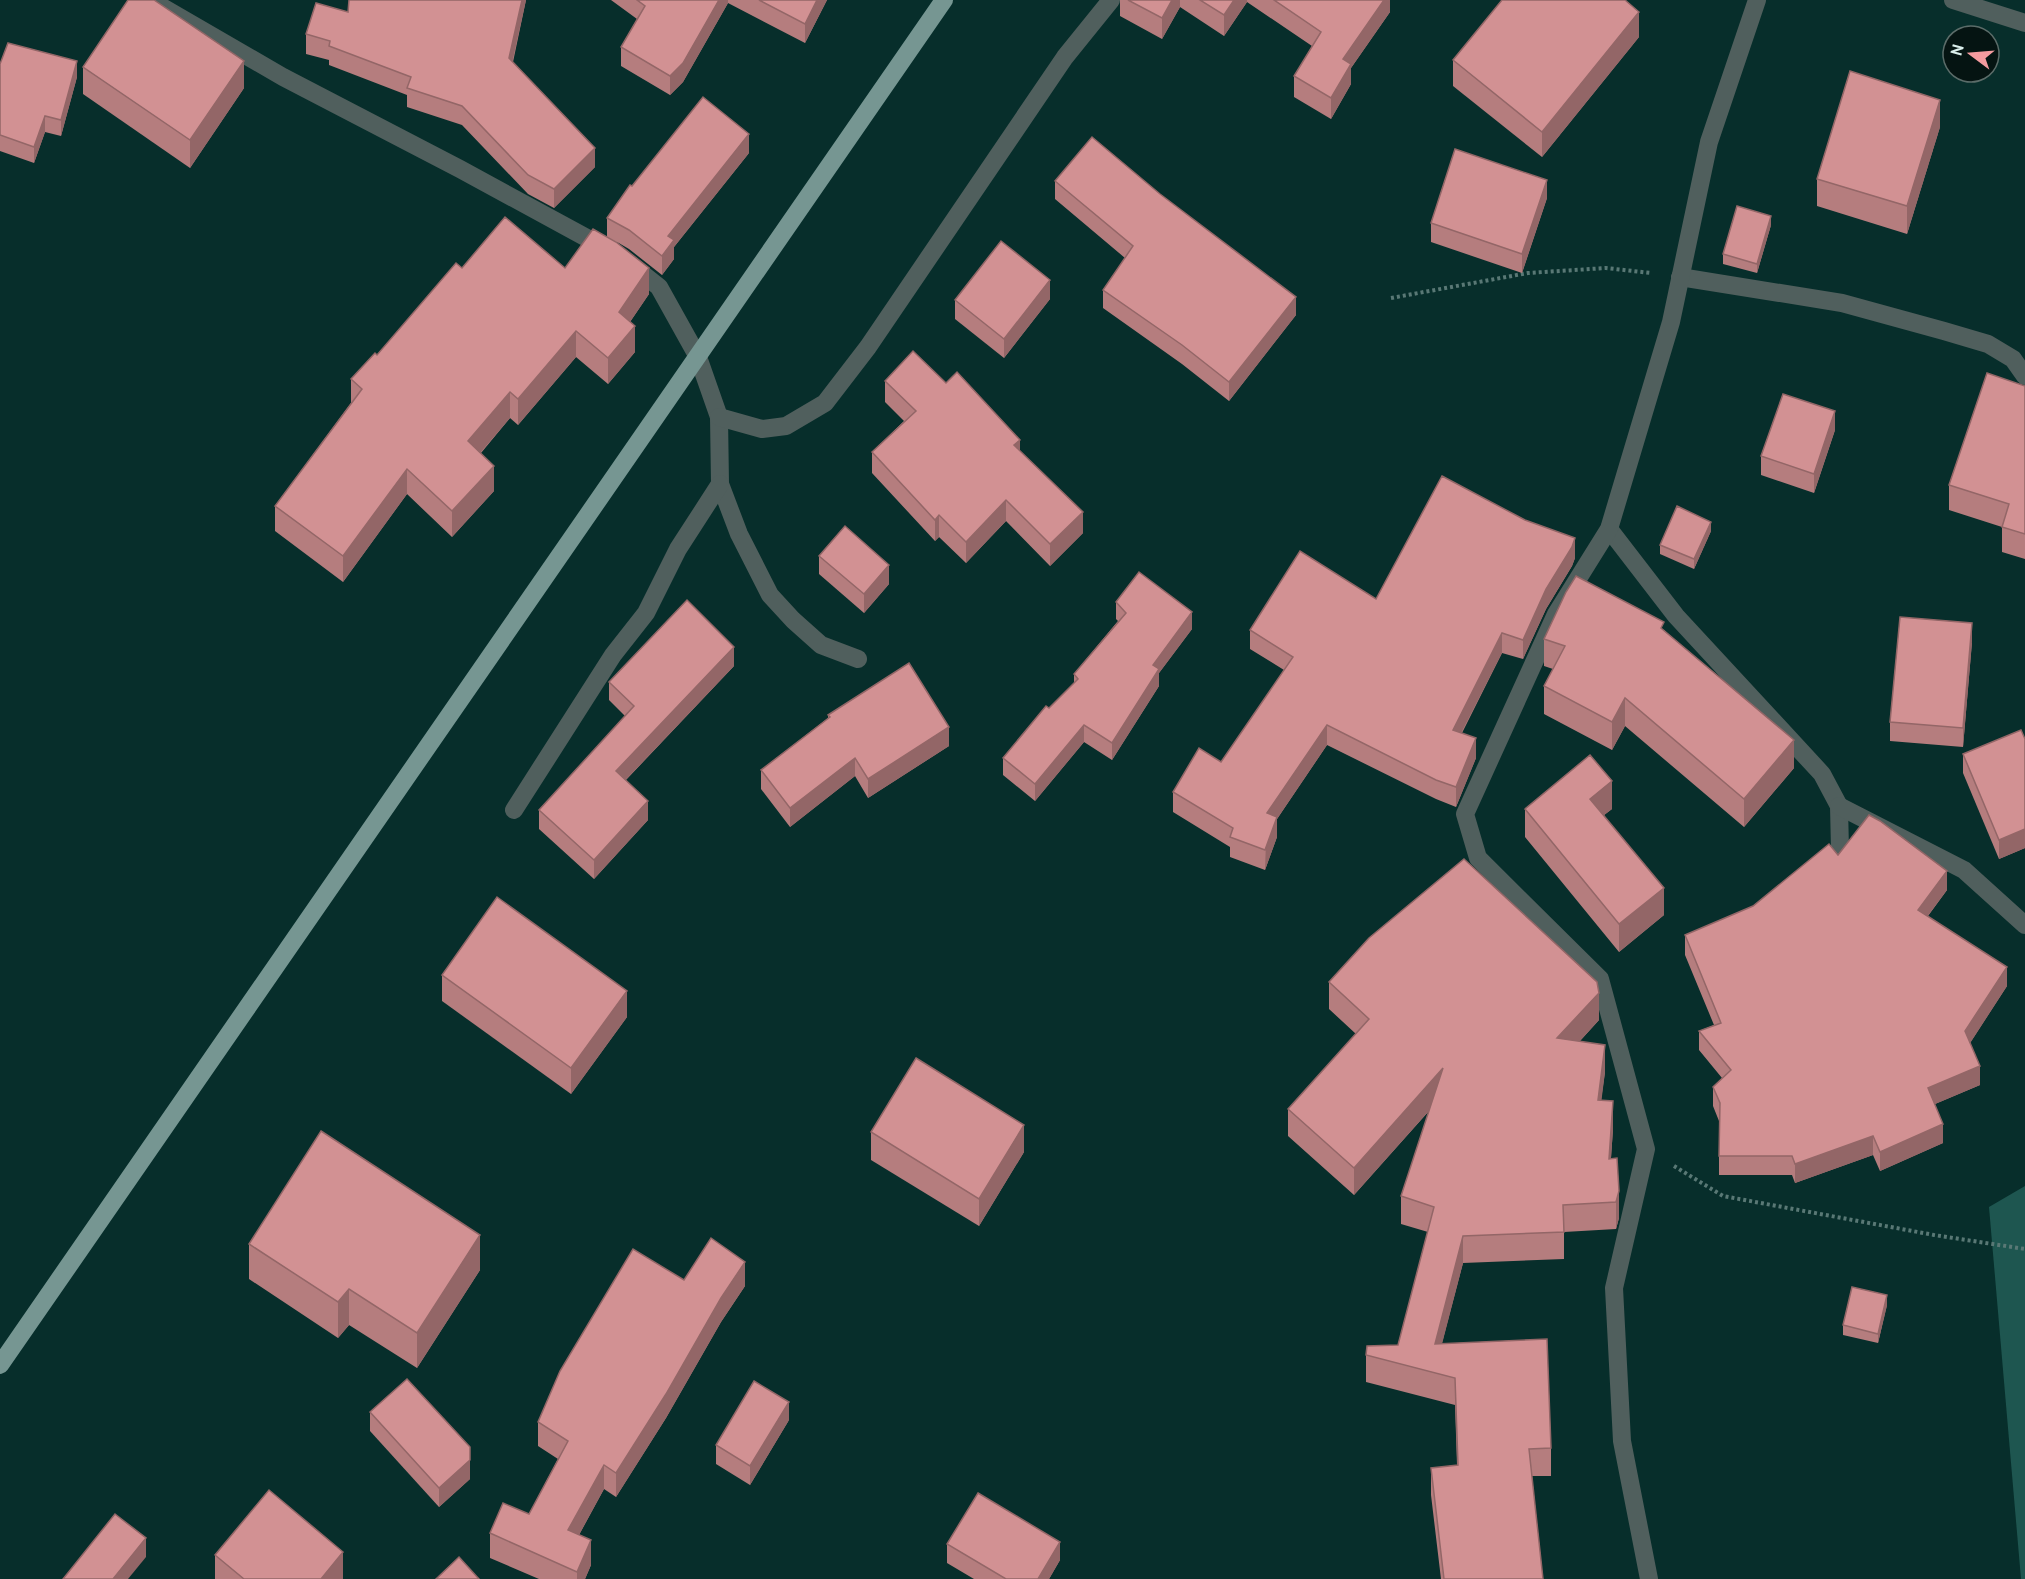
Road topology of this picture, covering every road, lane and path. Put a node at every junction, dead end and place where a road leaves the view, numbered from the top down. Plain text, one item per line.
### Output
1 (150, 0) edge
2 (944, 0) edge
3 (1111, 0) edge
4 (1757, 0) edge
5 (1953, 0) edge
6 (2025, 23) edge
7 (1680, 277) junction
8 (1390, 298) dead end
9 (698, 357) junction
10 (2025, 376) edge
11 (719, 417) junction
12 (720, 484) junction
13 (1609, 529) junction
14 (858, 659) dead end
15 (1839, 806) junction
16 (514, 810) dead end
17 (1839, 850) edge
18 (2025, 926) edge
19 (1646, 1149) junction
20 (2025, 1249) edge
21 (0, 1365) edge
22 (1649, 1579) edge

1 - 9 street
2 - 9 main road
3 - 11 street
4 - 7 street
5 - 6 street
7 - 8 path
7 - 10 street
7 - 13 street
9 - 11 street
9 - 21 main road
11 - 12 street
12 - 14 street
12 - 16 street
13 - 15 street
13 - 19 street
15 - 17 street
15 - 18 street
19 - 20 path
19 - 22 street

